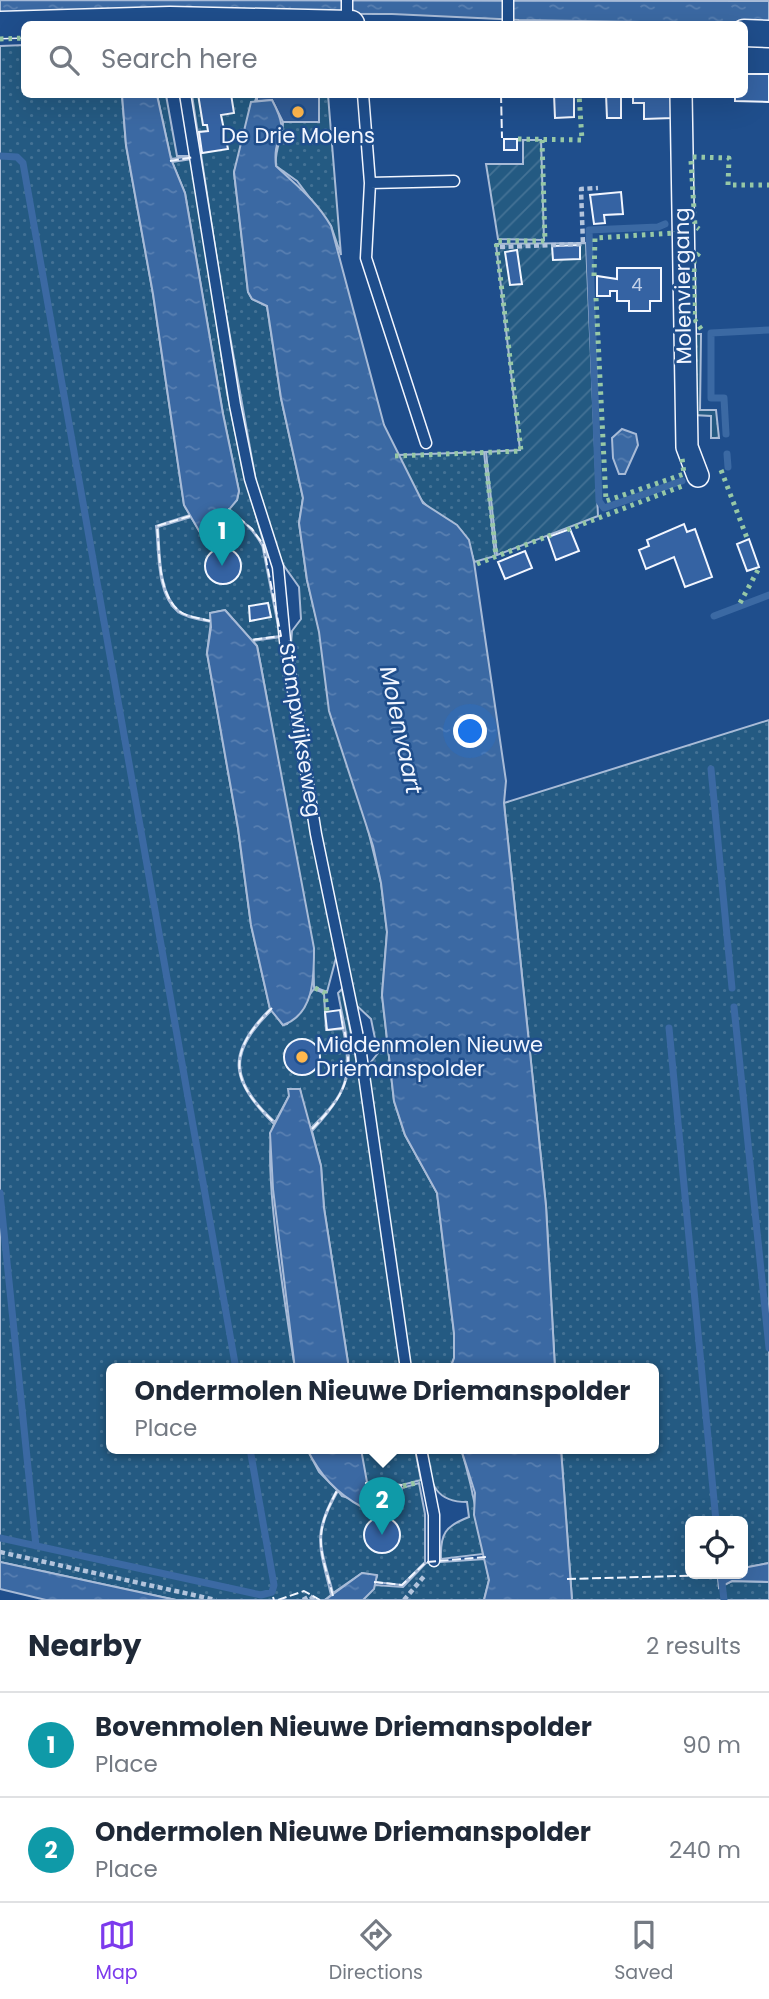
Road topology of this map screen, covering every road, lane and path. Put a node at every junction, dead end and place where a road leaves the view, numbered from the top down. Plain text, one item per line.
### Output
1 (347, 0) edge
2 (508, 0) edge
3 (348, 21) edge
4 (508, 21) edge
5 (0, 25) edge
6 (21, 25) edge
7 (748, 33) edge
8 (769, 34) edge
9 (186, 98) edge
10 (363, 98) edge
11 (681, 98) edge
12 (454, 181) dead end
13 (370, 183) junction
14 (598, 188) dead end
15 (500, 247) dead end
16 (426, 443) dead end
17 (698, 476) dead end
18 (405, 1363) edge
19 (422, 1454) edge
20 (0, 1552) edge
21 (434, 1561) joint
22 (315, 1599) edge
23 (216, 1600) edge
24 (303, 1600) edge
25 (404, 1600) edge

1 - 3 lane
2 - 4 lane
5 - 6 street
7 - 8 street
9 - 18 lane, Stompwijkseweg
10 - 13 lane
11 - 17 street, Molenviergang
12 - 13 lane
13 - 16 lane
14 - 15 path
19 - 21 lane
20 - 23 path
21 - 25 path
22 - 24 path

